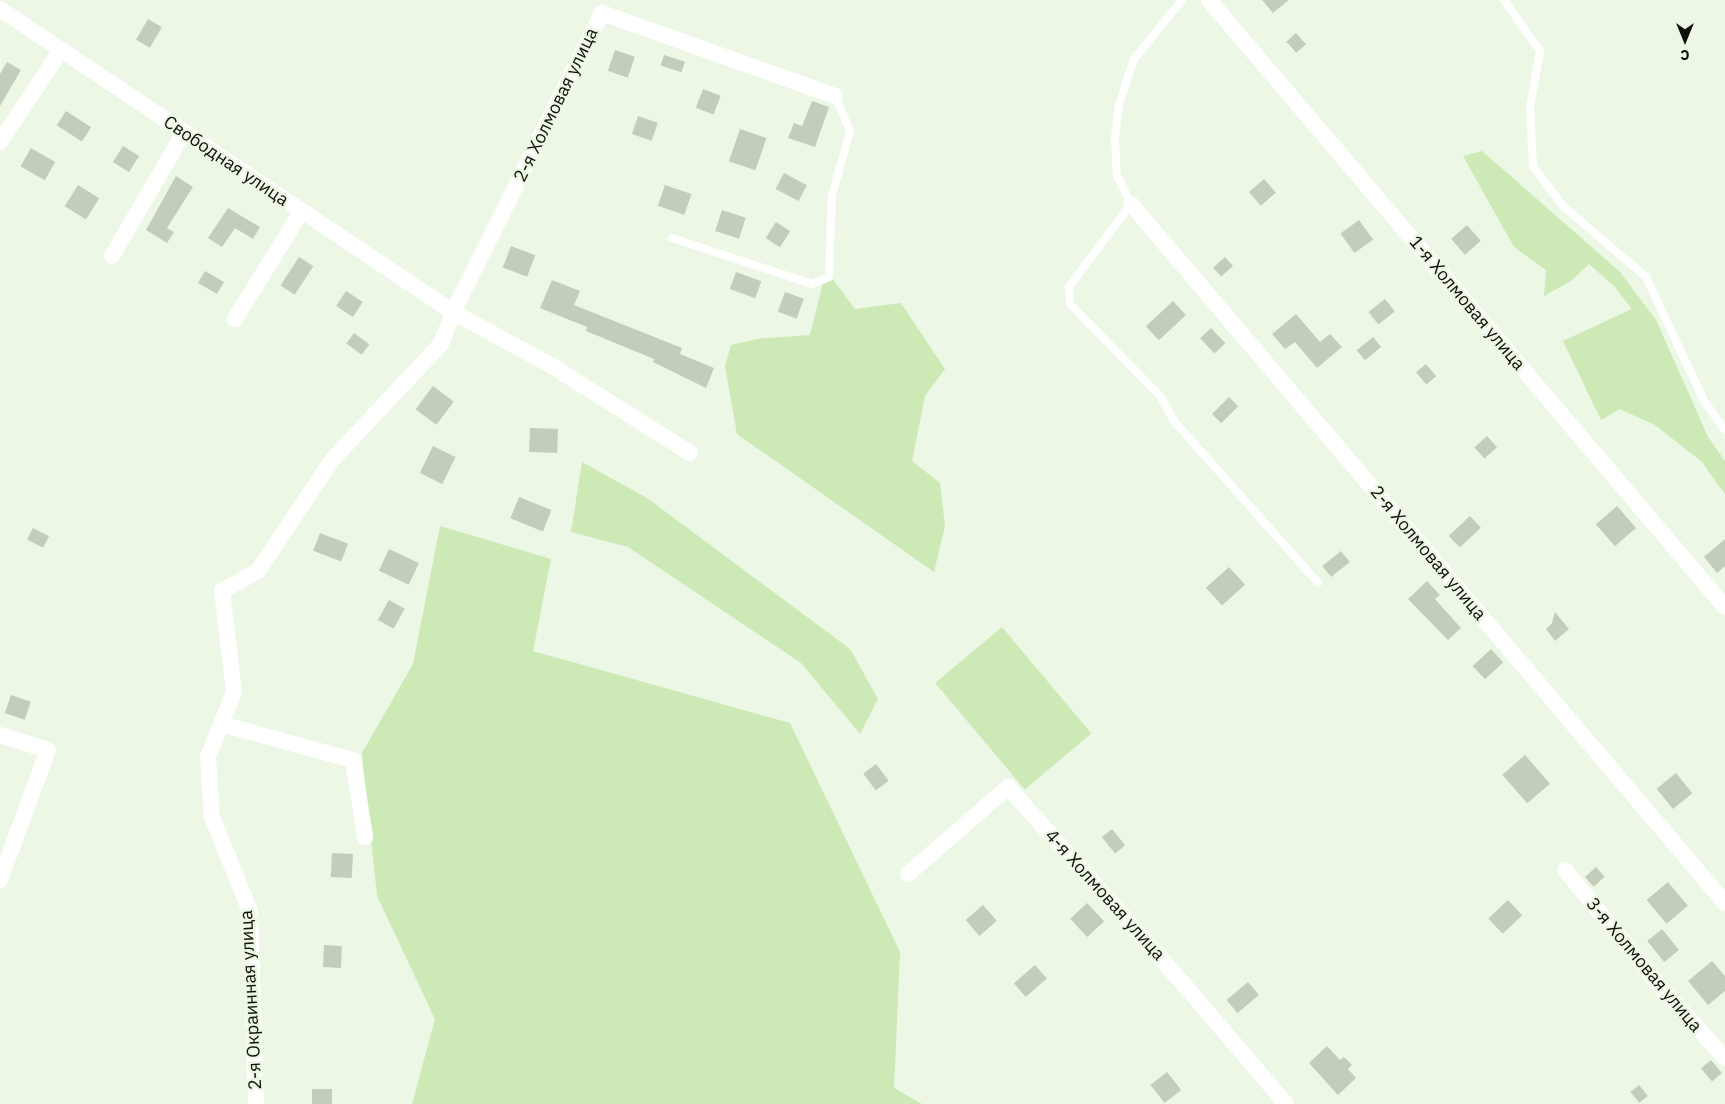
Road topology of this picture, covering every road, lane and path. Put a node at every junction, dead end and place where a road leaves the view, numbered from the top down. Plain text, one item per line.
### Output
1 (1182, 0) edge
2 (1209, 0) edge
3 (1504, 0) edge
4 (0, 9) edge
5 (61, 50) junction
6 (836, 96) joint
7 (184, 133) junction
8 (0, 142) edge
9 (1131, 204) junction
10 (301, 212) junction
11 (672, 238) dead end
12 (112, 256) dead end
13 (453, 312) junction
14 (235, 319) dead end
15 (1725, 430) edge
16 (690, 453) dead end
17 (1318, 583) dead end
18 (1725, 606) edge
19 (221, 724) junction
20 (0, 735) edge
21 (366, 837) dead end
22 (1565, 870) dead end
23 (908, 874) dead end
24 (0, 880) edge
25 (1725, 903) edge
26 (1725, 1058) edge
27 (256, 1104) edge
28 (1286, 1104) edge

1 - 9 lane
2 - 18 street, 1-я Холмовая улица
3 - 15 lane
4 - 5 street, Свободная улица
5 - 7 street, Свободная улица
5 - 8 street
6 - 11 lane
6 - 13 street, 2-я Холмовая улица
7 - 10 street, Свободная улица
7 - 12 street
9 - 17 lane
9 - 25 street, 2-я Холмовая улица
10 - 13 street, Свободная улица
10 - 14 street
13 - 16 street, Свободная улица
13 - 19 street, 2-я Окраинная улица
19 - 21 street
19 - 27 street, 2-я Окраинная улица
20 - 24 street
22 - 26 street, 3-я Холмовая улица
23 - 28 street, 4-я Холмовая улица

